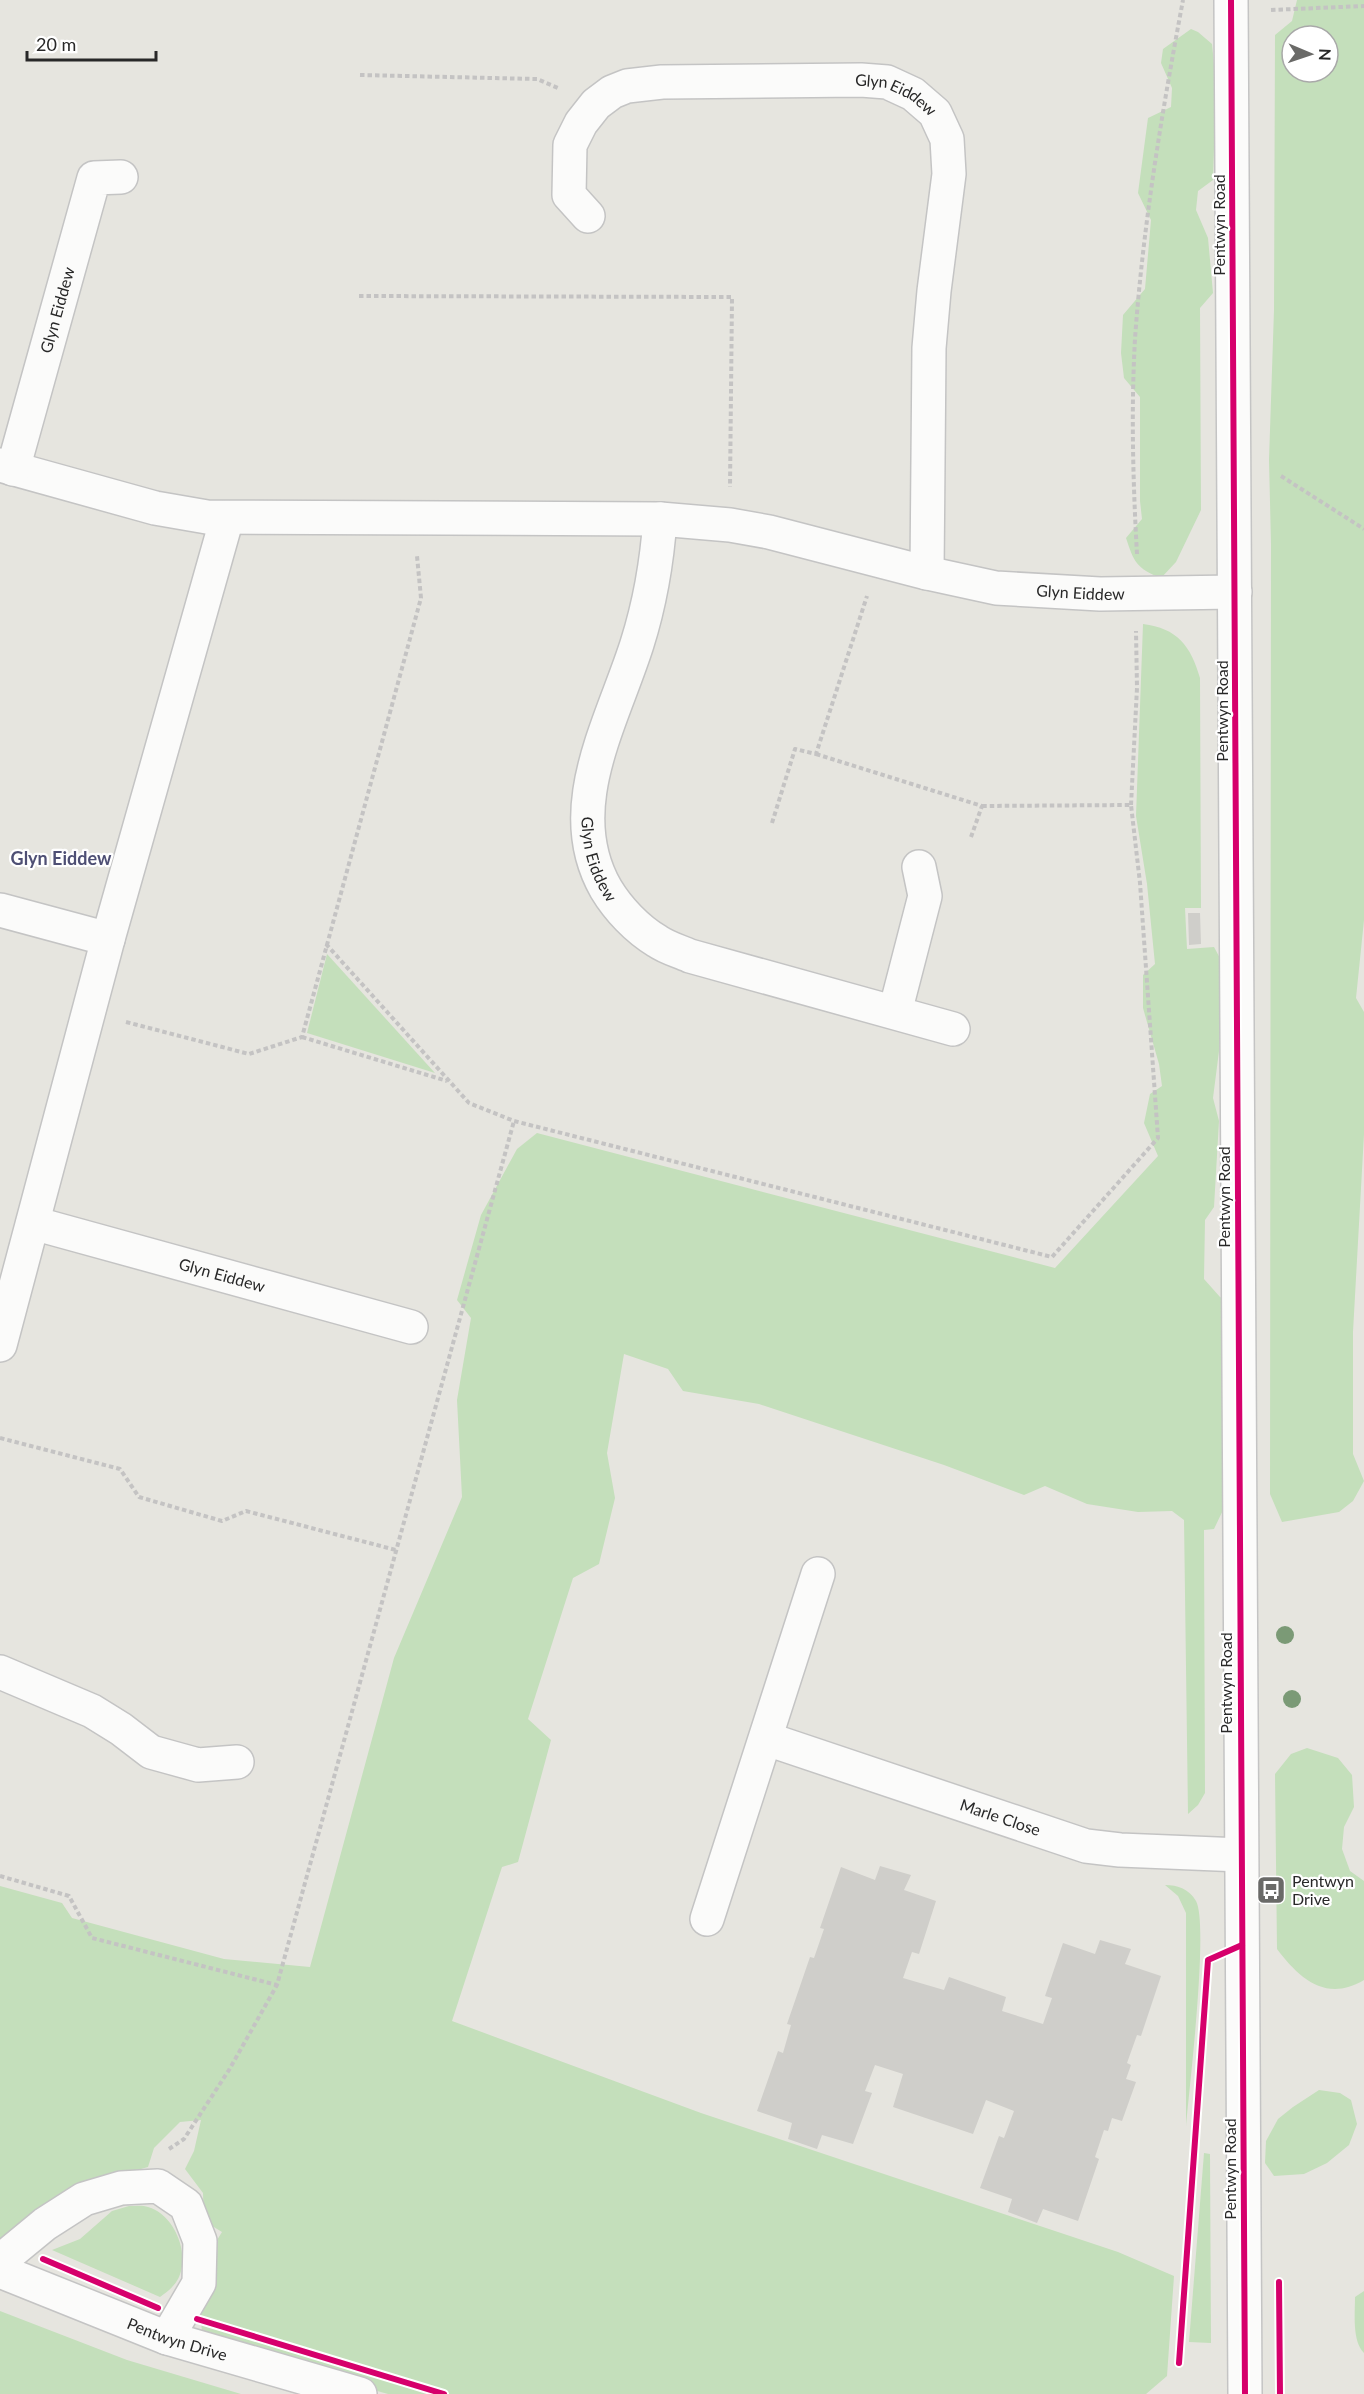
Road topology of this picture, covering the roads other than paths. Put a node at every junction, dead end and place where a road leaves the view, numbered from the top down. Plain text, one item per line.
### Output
1 (1231, 0) edge
2 (121, 177) dead end
3 (588, 216) dead end
4 (7, 467) edge
5 (227, 518) junction
6 (660, 519) junction
7 (927, 573) junction
8 (1235, 592) junction
9 (919, 867) dead end
10 (0, 910) edge
11 (108, 939) junction
12 (895, 1012) junction
13 (953, 1029) dead end
14 (33, 1223) junction
15 (411, 1327) dead end
16 (0, 1345) edge
17 (818, 1574) dead end
18 (0, 1672) edge
19 (766, 1739) junction
20 (237, 1762) dead end
21 (1240, 1855) junction
22 (707, 1919) dead end
23 (0, 2261) edge
24 (0, 2271) edge
25 (167, 2338) junction
26 (360, 2394) edge
27 (1245, 2394) edge

1 - 8 street, Pentwyn Road
2 - 4 street, Glyn Eiddew
3 - 7 street, Glyn Eiddew
4 - 5 street, Glyn Eiddew
5 - 6 street, Glyn Eiddew
5 - 11 street
6 - 7 street, Glyn Eiddew
6 - 12 street, Glyn Eiddew
7 - 8 street, Glyn Eiddew
8 - 21 street, Pentwyn Road
9 - 12 street
10 - 11 street
11 - 14 street
12 - 13 street, Glyn Eiddew
14 - 15 street, Glyn Eiddew
14 - 16 street
17 - 19 street
18 - 20 street
19 - 21 street, Marle Close
19 - 22 street
21 - 27 street, Pentwyn Road
23 - 25 street
24 - 25 street, Pentwyn Drive
25 - 26 street, Pentwyn Drive

